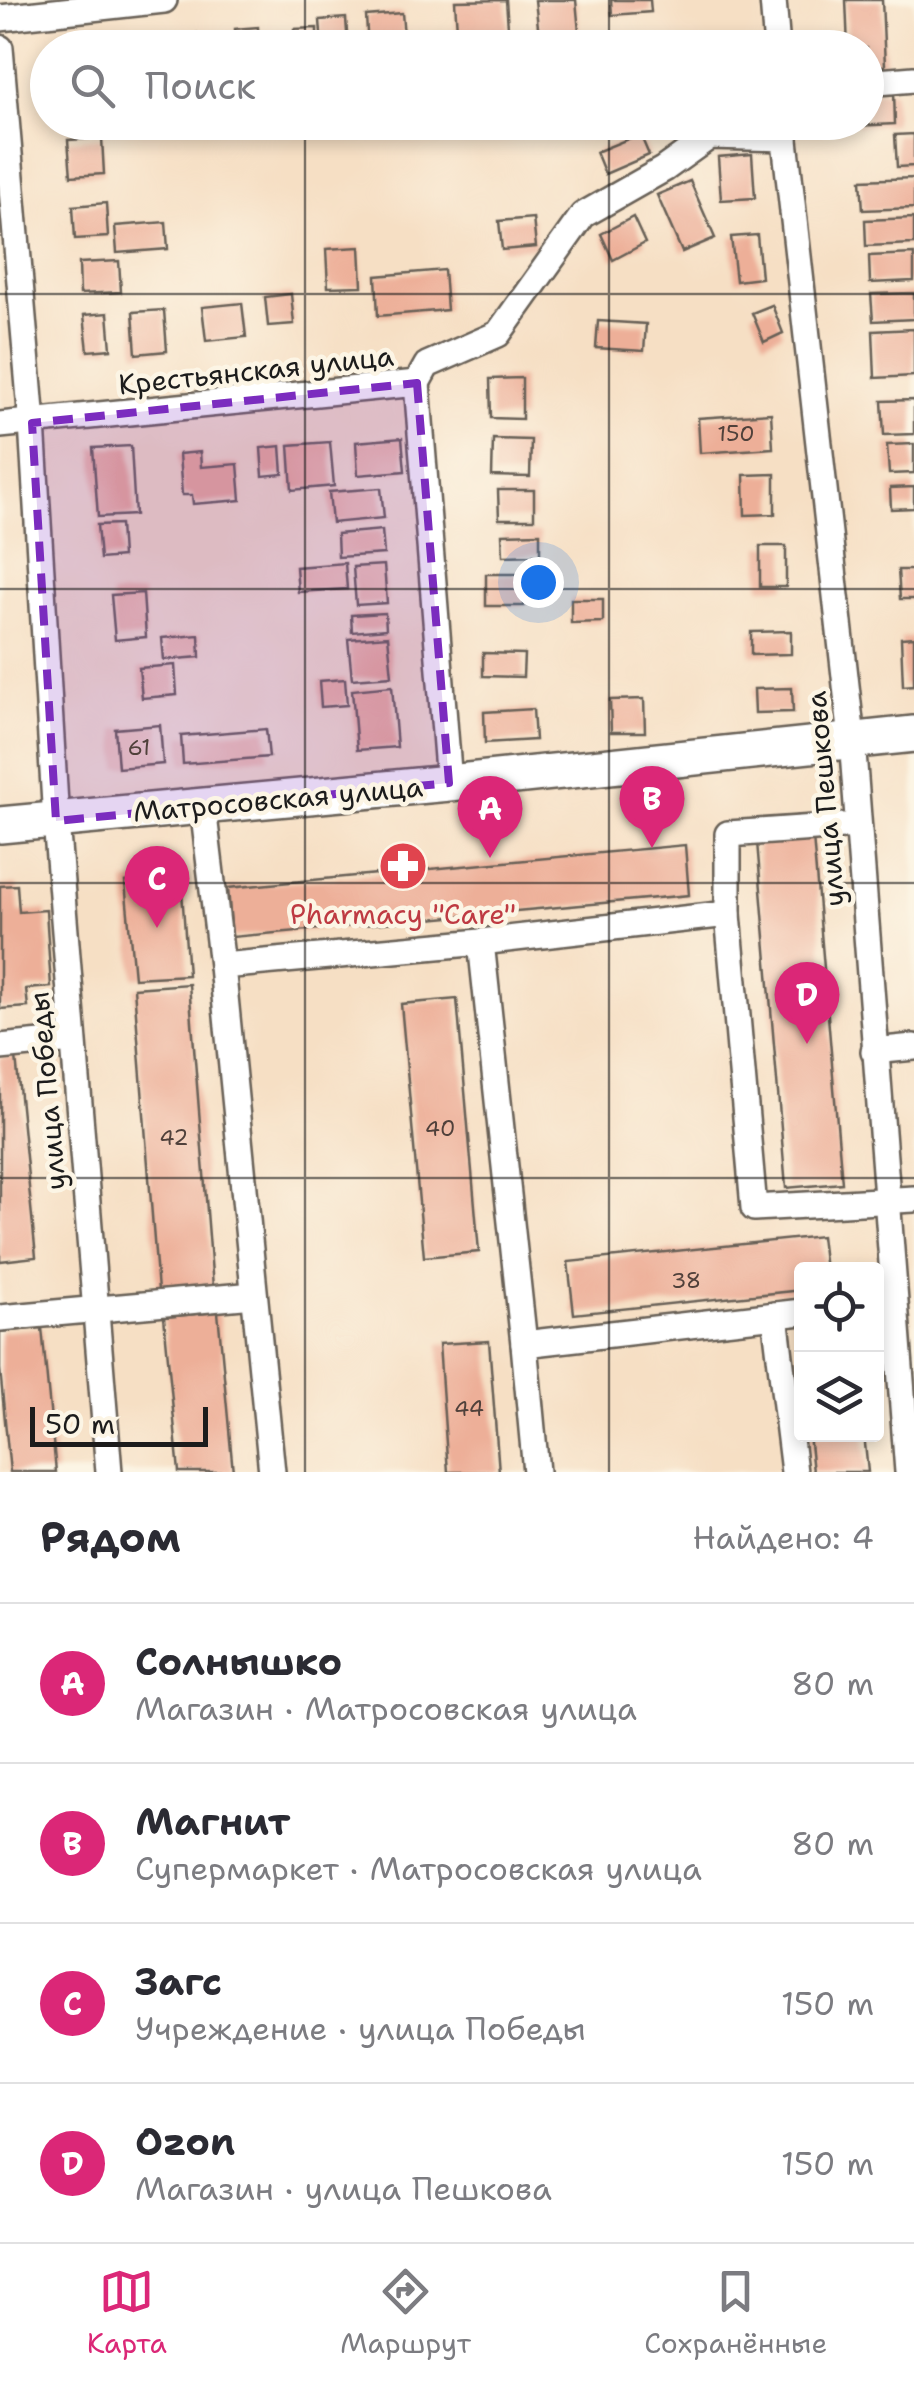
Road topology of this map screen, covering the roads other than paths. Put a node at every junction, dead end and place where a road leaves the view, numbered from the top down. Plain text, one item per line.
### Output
1 (164, 0) edge
2 (773, 0) edge
3 (0, 18) edge
4 (776, 30) edge
5 (0, 48) edge
6 (914, 79) edge
7 (884, 82) edge
8 (704, 140) edge
9 (785, 140) edge
10 (417, 383) junction
11 (32, 423) junction
12 (0, 426) edge
13 (914, 734) edge
14 (852, 739) junction
15 (450, 783) junction
16 (202, 806) junction
17 (56, 820) junction
18 (858, 825) junction
19 (0, 826) edge
20 (728, 914) junction
21 (481, 942) junction
22 (222, 966) junction
23 (73, 1040) junction
24 (0, 1047) edge
25 (914, 1047) edge
26 (874, 1050) junction
27 (914, 1199) edge
28 (886, 1200) junction
29 (254, 1295) junction
30 (885, 1303) edge
31 (94, 1310) junction
32 (788, 1314) edge
33 (0, 1318) edge
34 (524, 1344) junction
35 (908, 1396) edge
36 (109, 1472) edge
37 (272, 1472) edge
38 (536, 1472) edge
39 (794, 1472) edge
40 (908, 1472) edge

1 - 3 street
2 - 4 street
5 - 11 street, улица Победы
6 - 7 street
8 - 10 street
9 - 14 street, улица Пешкова
10 - 11 street, Крестьянская улица
10 - 15 street, Крестьянская улица
11 - 12 street, Крестьянская улица
11 - 17 street, улица Победы
13 - 14 highway, Матросовская улица
14 - 15 highway, Матросовская улица
14 - 18 street, улица Пешкова
15 - 16 highway, Матросовская улица
16 - 17 highway, Матросовская улица
16 - 22 street
17 - 19 highway, Матросовская улица
17 - 23 street, улица Победы
18 - 20 street
18 - 26 street, улица Пешкова
20 - 21 street
20 - 28 street
21 - 22 street
21 - 34 street
22 - 29 street
23 - 24 street
23 - 31 street, улица Победы
25 - 26 street
26 - 28 street, улица Пешкова
27 - 28 street
28 - 30 street, улица Пешкова
29 - 31 street
29 - 37 street
30 - 35 street, улица Пешкова
31 - 33 street
31 - 36 street, улица Победы
32 - 34 street
32 - 39 street
34 - 38 street
35 - 40 street, улица Пешкова

